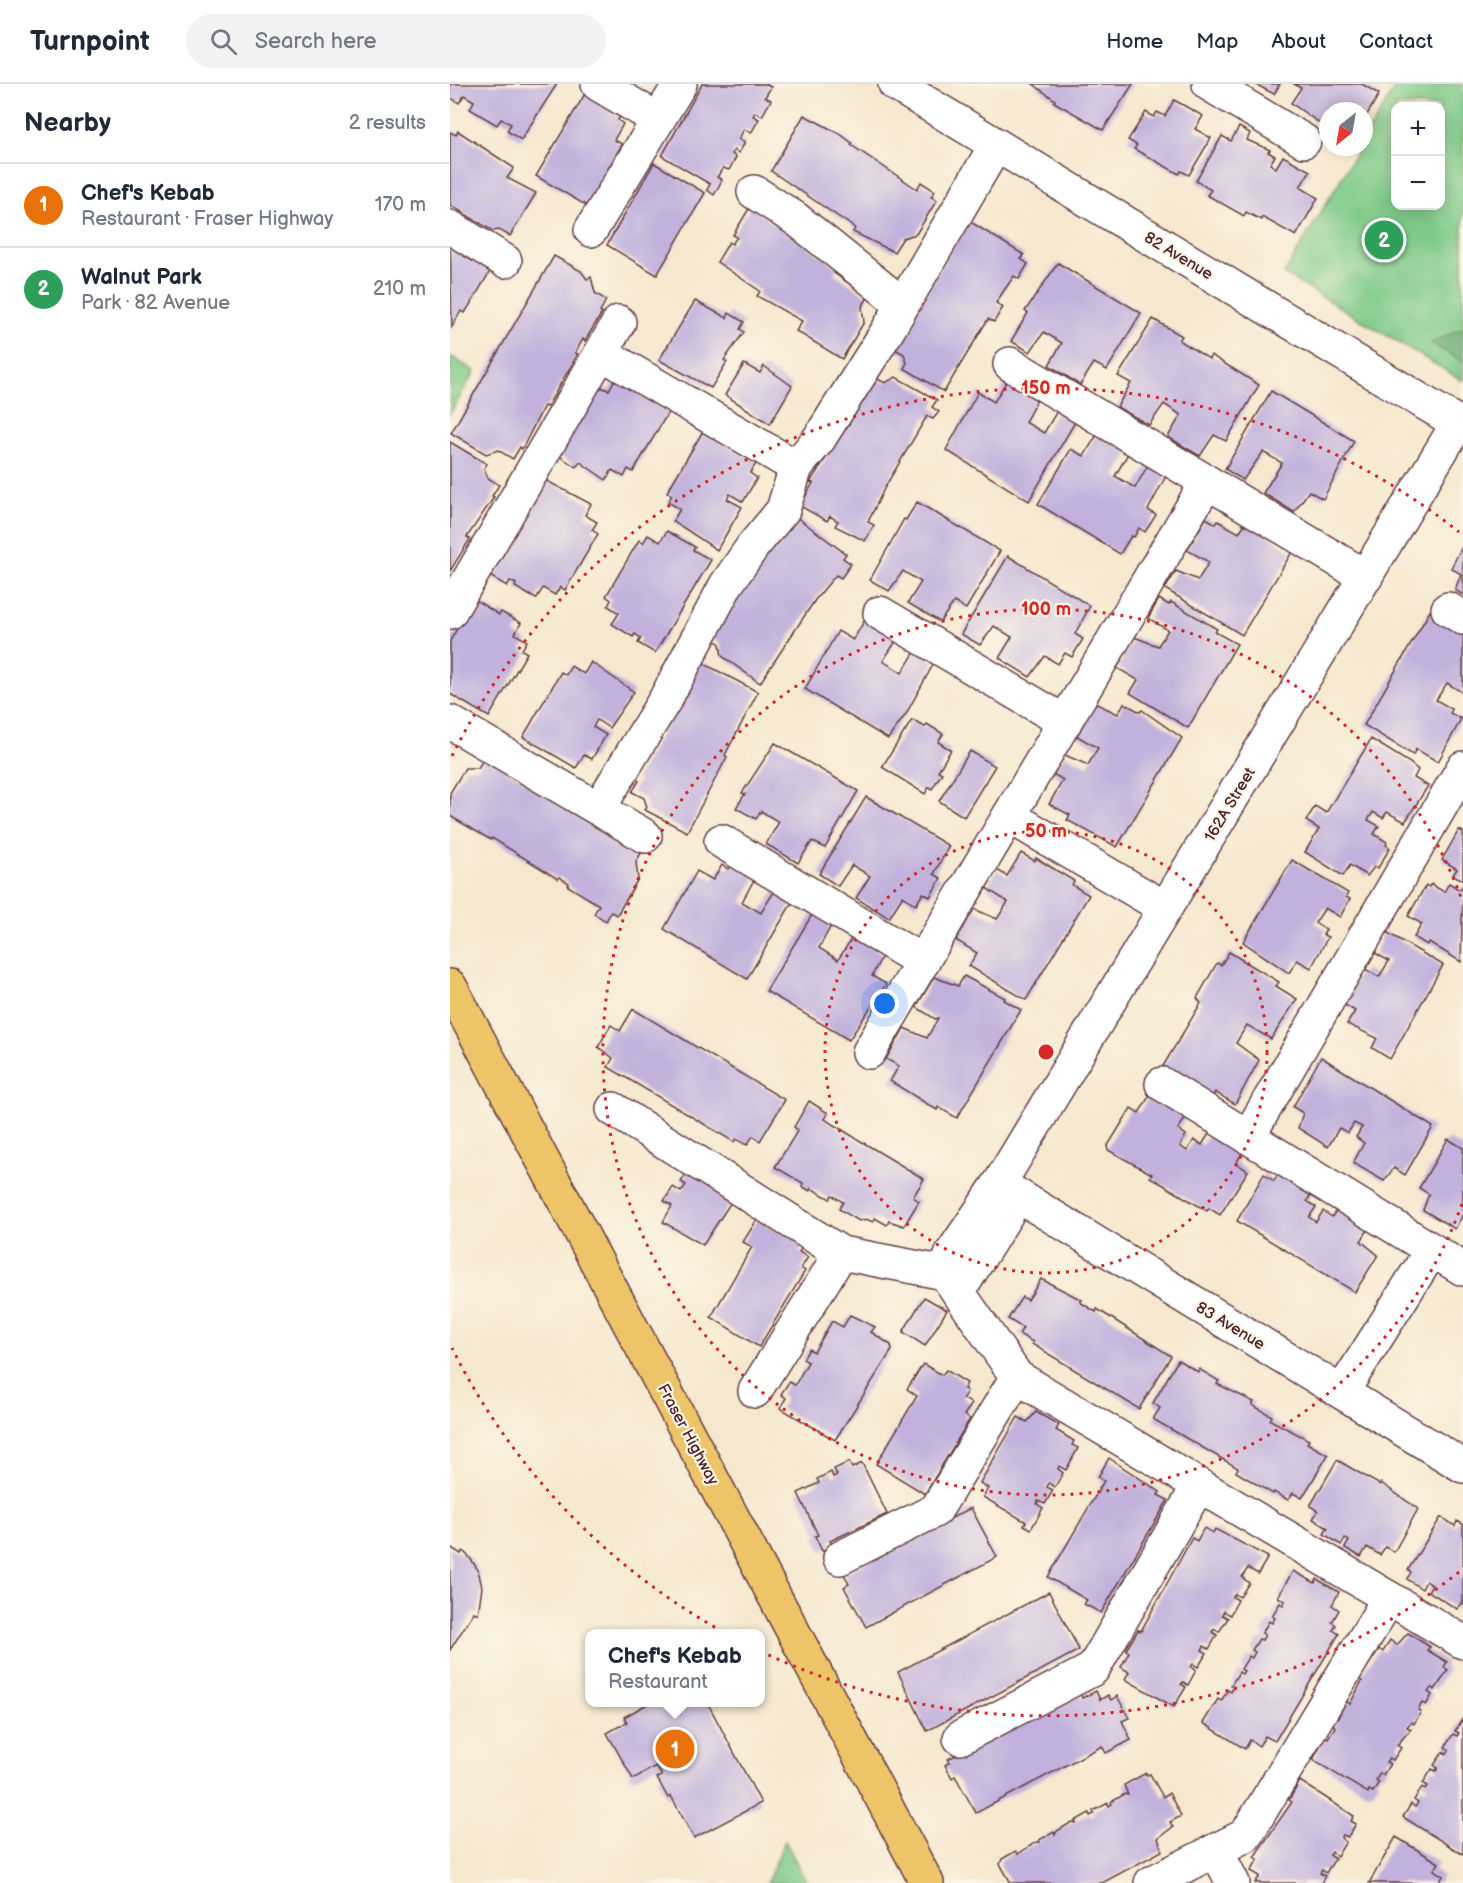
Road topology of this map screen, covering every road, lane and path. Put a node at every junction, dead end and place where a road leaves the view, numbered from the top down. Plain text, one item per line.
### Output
1 (597, 84) edge
2 (680, 84) edge
3 (1209, 84) edge
4 (913, 89) edge
5 (657, 120) junction
6 (1304, 141) dead end
7 (996, 146) junction
8 (754, 192) dead end
9 (450, 227) edge
10 (591, 230) dead end
11 (505, 261) dead end
12 (902, 304) junction
13 (619, 321) dead end
14 (601, 353) junction
15 (1010, 364) dead end
16 (1461, 425) edge
17 (796, 467) junction
18 (1207, 482) junction
19 (1366, 576) junction
20 (450, 612) edge
21 (880, 613) dead end
22 (450, 722) edge
23 (1065, 722) junction
24 (1463, 768) edge
25 (599, 808) junction
26 (1009, 816) junction
27 (645, 836) dead end
28 (721, 841) dead end
29 (1165, 908) junction
30 (922, 962) junction
31 (450, 986) edge
32 (869, 1053) dead end
33 (1162, 1084) dead end
34 (614, 1108) dead end
35 (1248, 1137) junction
36 (1009, 1190) junction
37 (1432, 1250) junction
38 (841, 1253) junction
39 (1463, 1269) edge
40 (952, 1283) junction
41 (1017, 1377) junction
42 (755, 1391) dead end
43 (1342, 1392) junction
44 (1463, 1466) edge
45 (1199, 1485) junction
46 (840, 1558) dead end
47 (1389, 1598) junction
48 (1463, 1642) edge
49 (960, 1738) dead end
50 (1216, 1850) junction
51 (927, 1883) edge
52 (1151, 1883) edge
53 (1233, 1883) edge

1 - 5 street
2 - 5 street
3 - 6 street
4 - 7 street, 82 Avenue
5 - 10 street
7 - 12 street
7 - 16 street, 82 Avenue
8 - 12 street
9 - 11 street
12 - 17 street
13 - 14 street
14 - 17 street
14 - 20 street
15 - 18 street
16 - 19 street, 162A Street
17 - 25 street
18 - 19 street
18 - 23 street
19 - 29 street, 162A Street
21 - 23 street
22 - 25 street
23 - 26 street
24 - 35 street
25 - 27 street
26 - 29 street
26 - 30 street
28 - 30 street
29 - 36 street, 162A Street
30 - 32 street
31 - 51 main road, Fraser Highway
33 - 35 street
34 - 38 street
35 - 37 street
36 - 40 street, 162A Street
36 - 43 street, 83 Avenue
37 - 39 street
37 - 43 street
38 - 40 street
38 - 42 street
40 - 41 street
41 - 45 street
41 - 46 street
43 - 44 street, 83 Avenue
45 - 47 street
45 - 49 street
47 - 48 street
47 - 50 street
50 - 52 street
50 - 53 street

